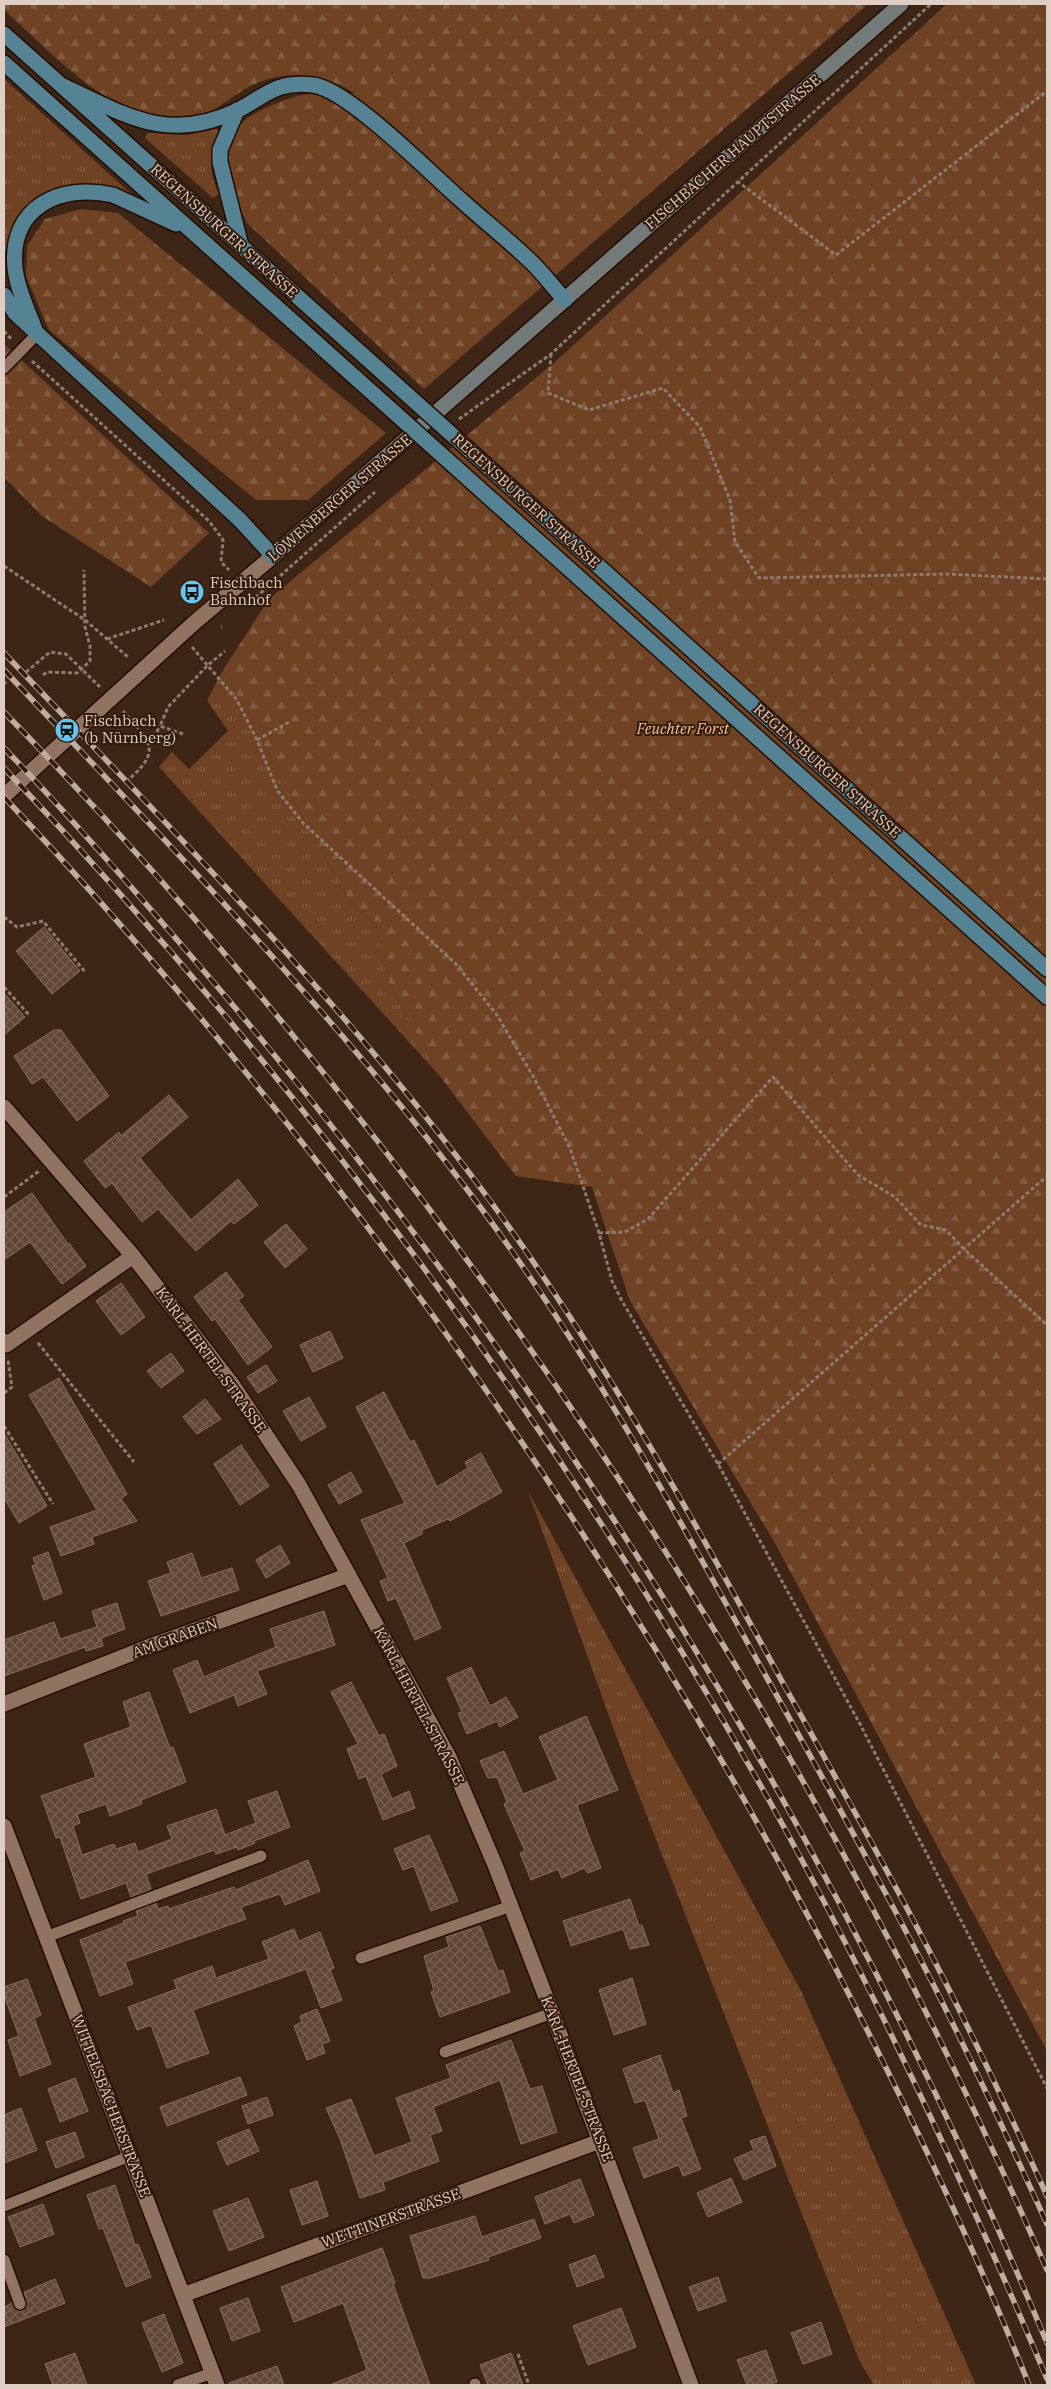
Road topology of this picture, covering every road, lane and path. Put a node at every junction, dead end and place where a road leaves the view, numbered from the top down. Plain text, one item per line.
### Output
1 (901, 4) edge
2 (931, 4) edge
3 (4, 34) edge
4 (4, 63) edge
5 (61, 85) junction
6 (1047, 91) edge
7 (237, 110) junction
8 (737, 181) junction
9 (190, 230) junction
10 (241, 246) junction
11 (4, 295) edge
12 (565, 300) junction
13 (37, 334) junction
14 (20, 350) junction
15 (551, 354) junction
16 (4, 368) edge
17 (472, 408) dead end
18 (376, 491) dead end
19 (273, 556) junction
20 (221, 562) dead end
21 (4, 566) edge
22 (84, 570) dead end
23 (1047, 579) edge
24 (254, 599) dead end
25 (85, 620) junction
26 (164, 620) dead end
27 (181, 635) junction
28 (107, 639) junction
29 (225, 651) dead end
30 (129, 658) dead end
31 (208, 665) junction
32 (82, 669) junction
33 (26, 672) dead end
34 (44, 675) dead end
35 (94, 680) dead end
36 (291, 721) dead end
37 (133, 722) dead end
38 (160, 726) junction
39 (182, 734) dead end
40 (258, 740) junction
41 (148, 741) junction
42 (128, 780) dead end
43 (4, 796) edge
44 (4, 917) edge
45 (1047, 969) edge
46 (86, 973) dead end
47 (4, 987) edge
48 (1047, 997) edge
49 (30, 1016) dead end
50 (4, 1107) edge
51 (51, 1162) junction
52 (1047, 1176) edge
53 (4, 1197) edge
54 (600, 1234) junction
55 (963, 1248) junction
56 (133, 1256) junction
57 (1047, 1325) edge
58 (28, 1330) junction
59 (5, 1343) edge
60 (4, 1393) edge
61 (4, 1426) edge
62 (134, 1462) dead end
63 (718, 1464) junction
64 (53, 1504) dead end
65 (349, 1575) junction
66 (4, 1704) edge
67 (4, 1826) edge
68 (261, 1856) dead end
69 (511, 1906) junction
70 (46, 1937) junction
71 (361, 1958) dead end
72 (552, 2013) junction
73 (445, 2052) dead end
74 (1046, 2079) edge
75 (1047, 2088) edge
76 (600, 2141) junction
77 (130, 2156) junction
78 (4, 2206) edge
79 (4, 2260) edge
80 (183, 2295) junction
81 (20, 2304) dead end
82 (518, 2354) dead end
83 (215, 2379) edge
84 (178, 2385) edge
85 (529, 2385) edge
86 (691, 2385) edge

1 - 12 main road, FISCHBACHER HAUPTSTRASSE
2 - 8 path
3 - 5 main road, REGENSBURGER STRASSE
4 - 9 main road, REGENSBURGER STRASSE
5 - 7 main road
5 - 10 main road, REGENSBURGER STRASSE
6 - 8 path
7 - 10 main road
7 - 12 main road
8 - 15 path
9 - 13 main road
9 - 48 main road, REGENSBURGER STRASSE, bridge
10 - 45 main road, REGENSBURGER STRASSE, bridge
11 - 13 main road
12 - 19 main road, LÖWENBERGER STRASSE
13 - 14 lane
13 - 19 main road
14 - 16 lane
14 - 20 path
15 - 17 path
15 - 23 path
18 - 24 path
19 - 27 street, LÖWENBERGER STRASSE
21 - 25 path
22 - 25 path
25 - 28 path
25 - 32 path
26 - 28 path
27 - 31 path
27 - 43 street, LÖWENBERGER STRASSE
28 - 30 path
29 - 31 path
31 - 38 path
31 - 40 path
32 - 33 path
32 - 34 path
32 - 35 path
36 - 40 path
37 - 41 path
38 - 39 path
38 - 41 path
40 - 54 path
41 - 42 path
44 - 46 path
47 - 49 path
50 - 51 street, KARL-HERTEL-STRASSE
51 - 53 path
51 - 56 street, KARL-HERTEL-STRASSE
52 - 55 path
54 - 55 path
54 - 63 path
55 - 57 path
55 - 63 path
56 - 58 street
56 - 65 street, KARL-HERTEL-STRASSE
58 - 59 street
58 - 62 path
59 - 60 path
61 - 64 path
63 - 74 path
65 - 66 street, AM GRABEN
65 - 69 street, KARL-HERTEL-STRASSE
67 - 70 street, WITTELSBACHERSTRASSE
68 - 70 lane
69 - 71 lane
69 - 72 street, KARL-HERTEL-STRASSE
70 - 77 street, WITTELSBACHERSTRASSE
72 - 73 lane
72 - 76 street, KARL-HERTEL-STRASSE
74 - 75 path
76 - 80 street, WETTINERSTRASSE
76 - 86 street, KARL-HERTEL-STRASSE
77 - 78 lane
77 - 80 street, WITTELSBACHERSTRASSE
79 - 81 lane
80 - 83 street, WITTELSBACHERSTRASSE
82 - 85 path
83 - 84 lane

